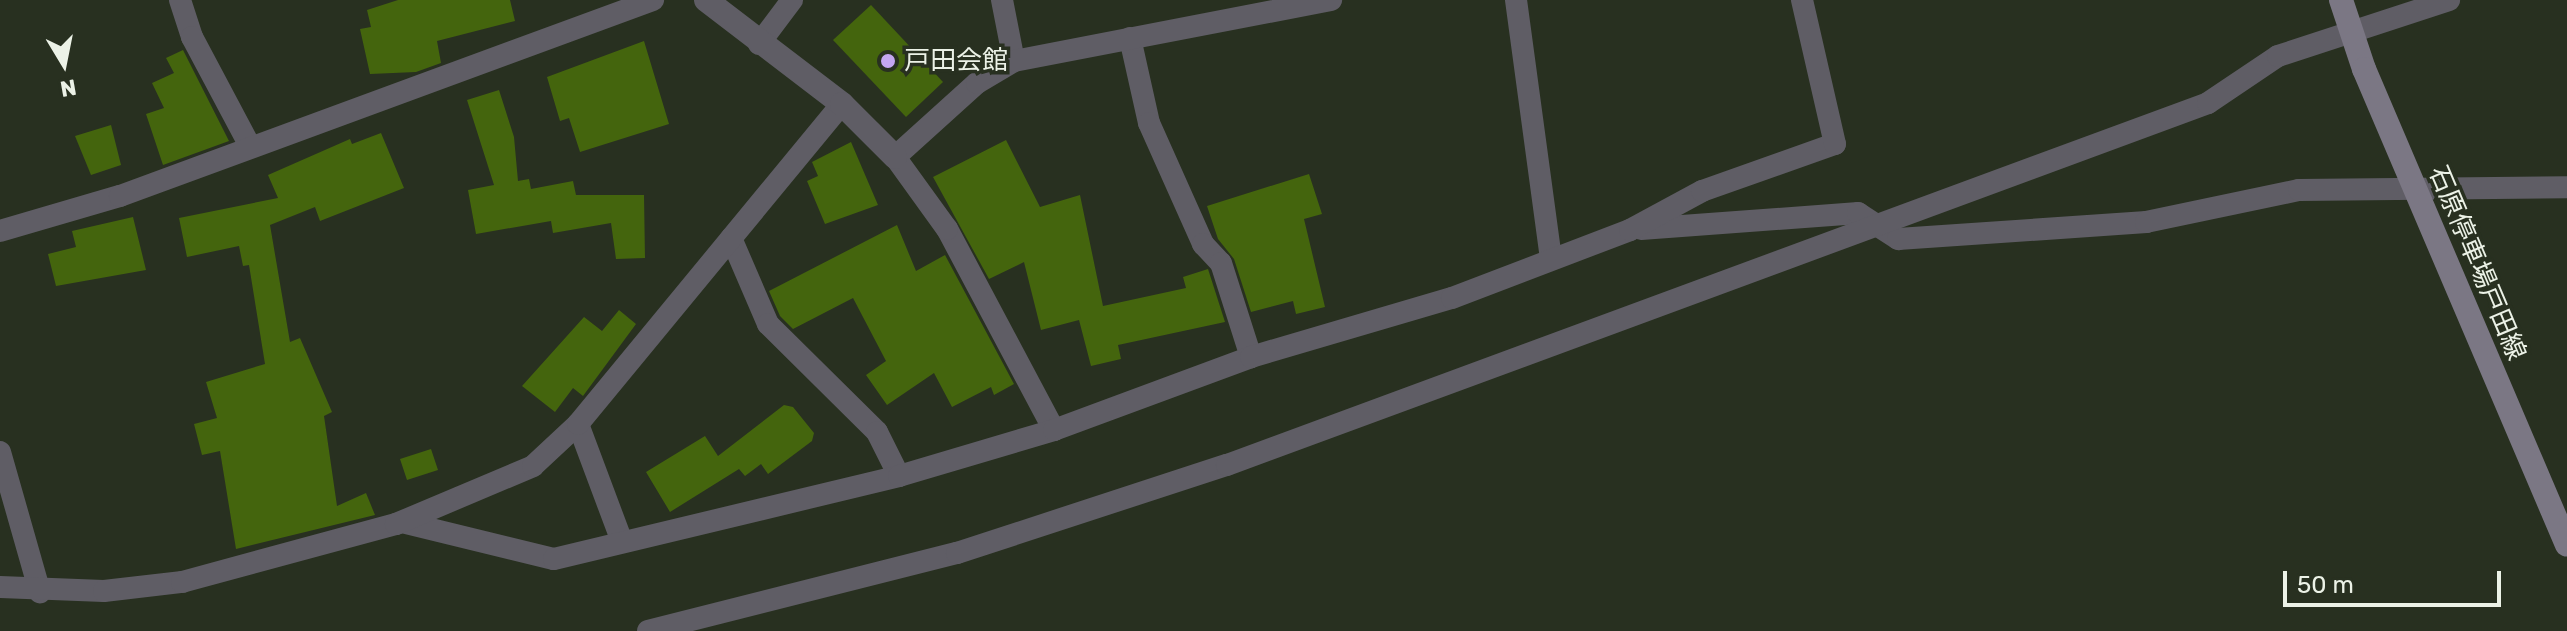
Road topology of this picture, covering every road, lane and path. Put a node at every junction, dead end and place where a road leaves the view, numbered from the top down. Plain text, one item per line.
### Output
1 (180, 0) edge
2 (653, 0) edge
3 (706, 0) edge
4 (792, 0) edge
5 (1002, 0) edge
6 (1331, 0) edge
7 (1516, 0) edge
8 (1802, 0) edge
9 (2341, 0) edge
10 (2449, 0) edge
11 (1222, 9) edge
12 (2349, 28) junction
13 (1130, 38) junction
14 (759, 44) junction
15 (1014, 61) junction
16 (842, 104) junction
17 (250, 146) junction
18 (895, 157) junction
19 (2567, 187) edge
20 (1884, 226) junction
21 (1630, 230) junction
22 (0, 231) edge
23 (731, 238) junction
24 (1551, 258) junction
25 (1251, 357) junction
26 (578, 424) junction
27 (1054, 430) junction
28 (0, 452) edge
29 (899, 476) junction
30 (402, 522) junction
31 (621, 539) junction
32 (2567, 545) edge
33 (0, 587) edge
34 (40, 592) junction
35 (648, 631) edge

1 - 17 street
2 - 17 street
3 - 14 street
4 - 14 street
5 - 15 street
6 - 11 street
7 - 24 street
8 - 21 street
9 - 12 main road, 石原停車場戸田線
10 - 12 street
11 - 13 street
12 - 20 street
12 - 32 main road, 石原停車場戸田線
13 - 15 street
13 - 25 street
14 - 16 street
15 - 18 street
16 - 18 street
16 - 23 street
17 - 22 street
18 - 27 street
19 - 20 street
20 - 21 street
20 - 35 street
21 - 24 street
23 - 26 street
23 - 29 street
24 - 25 street
25 - 27 street
26 - 30 street
26 - 31 street
27 - 29 street
28 - 34 street
29 - 31 street
30 - 31 street
30 - 34 street
33 - 34 street

